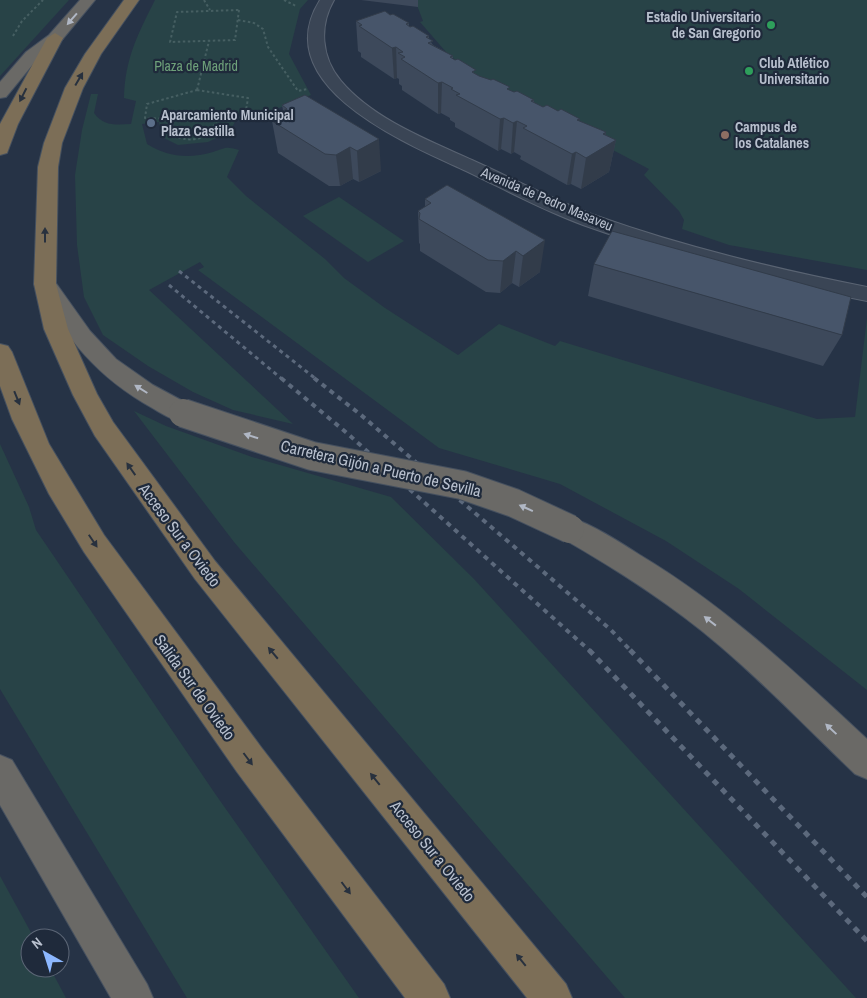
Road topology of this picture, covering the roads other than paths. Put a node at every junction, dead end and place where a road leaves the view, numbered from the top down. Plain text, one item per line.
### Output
1 (88, 0) edge
2 (132, 0) edge
3 (327, 0) edge
4 (56, 38) junction
5 (0, 92) edge
6 (0, 149) edge
7 (45, 284) junction
8 (867, 294) edge
9 (0, 352) edge
10 (867, 762) edge
11 (0, 772) edge
12 (133, 998) edge
13 (430, 998) edge
14 (552, 998) edge

1 -> 4 highway
7 -> 2 highway, Acceso Sur a Oviedo
3 - 8 street, Avenida de Pedro Masaveu
4 - 5 highway
4 -> 6 highway
10 -> 7 highway, Carretera Gijón a Puerto de Sevilla, bridge
14 -> 7 highway, Acceso Sur a Oviedo
9 -> 13 highway, Salida Sur de Oviedo
11 - 12 highway

